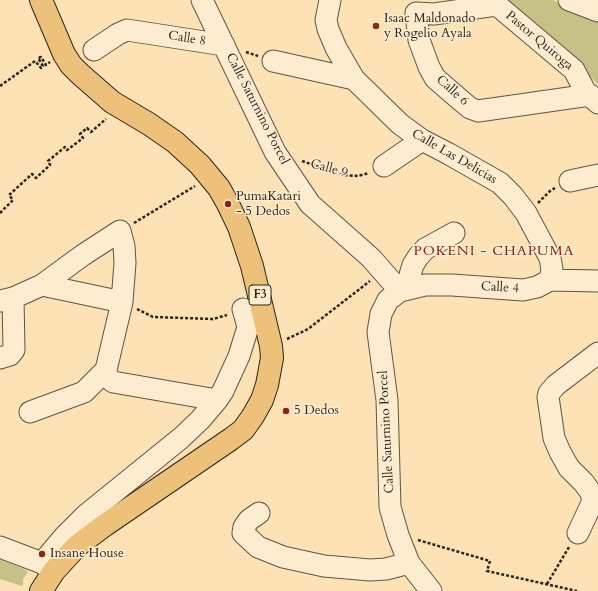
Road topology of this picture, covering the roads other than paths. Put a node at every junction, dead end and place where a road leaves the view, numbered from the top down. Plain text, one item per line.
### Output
1 (41, 0) edge
2 (202, 0) edge
3 (330, 0) edge
4 (569, 0) edge
5 (493, 3) edge
6 (598, 11) edge
7 (224, 45) junction
8 (94, 50) dead end
9 (273, 61) road end
10 (354, 79) junction
11 (594, 99) edge
12 (422, 140) junction
13 (384, 166) road end
14 (598, 175) edge
15 (570, 180) road end
16 (454, 233) dead end
17 (550, 280) junction
18 (598, 281) edge
19 (42, 285) junction
20 (407, 289) junction
21 (7, 299) edge
22 (122, 302) junction
23 (243, 309) road end
24 (598, 353) edge
25 (0, 358) edge
26 (106, 370) junction
27 (217, 400) junction
28 (30, 412) dead end
29 (595, 495) edge
30 (259, 514) dead end
31 (578, 533) road end
32 (0, 547) edge
33 (409, 563) junction
34 (48, 567) junction
35 (40, 591) edge
36 (431, 591) edge

1 - 34 highway, F3
2 - 7 street, Calle Saturnino Porcel
3 - 10 street, Calle Las Delicias
4 - 6 street
5 - 11 street, Pastor Quiroga
5 - 11 street, Calle 6
7 - 8 street, Calle 8
7 - 20 street, Calle Saturnino Porcel
9 - 10 street
10 - 12 street, Calle Las Delicias
12 - 13 street
12 - 17 street, Calle Las Delicias
14 - 15 street
16 - 20 street
17 - 18 street, Calle 4
17 - 20 street, Calle 4
19 - 21 street
19 - 22 street
19 - 22 street
20 - 33 street, Calle Saturnino Porcel
21 - 25 street
22 - 26 street
23 - 27 street
24 - 29 street
26 - 27 street
26 - 28 street
27 - 34 street
29 - 31 street
30 - 33 street
32 - 34 street
33 - 36 street, Calle Saturnino Porcel
34 - 35 highway, F3

